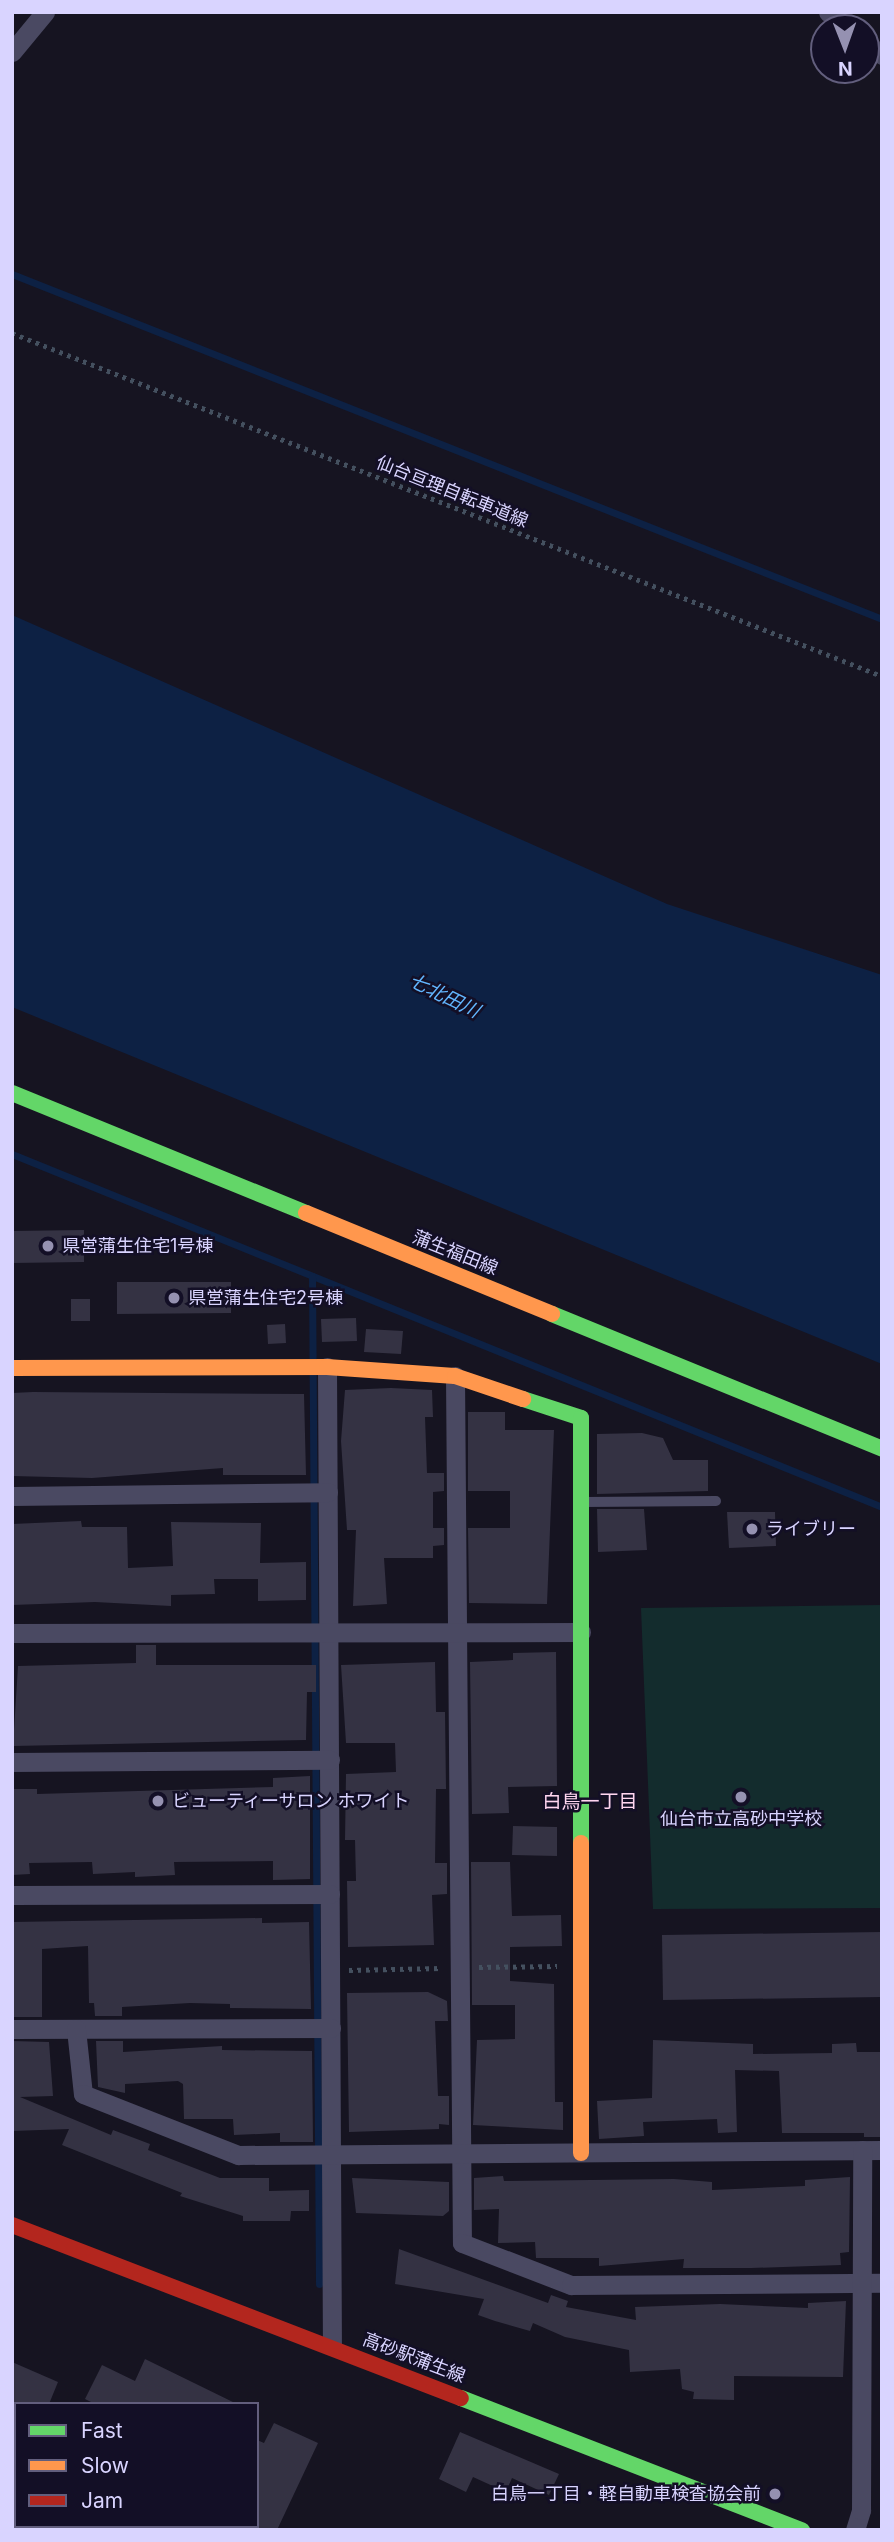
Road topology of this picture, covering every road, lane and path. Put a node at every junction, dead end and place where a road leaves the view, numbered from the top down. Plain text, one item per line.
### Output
1 (45, 12) edge
2 (12, 52) edge
3 (12, 333) edge
4 (882, 676) edge
5 (12, 1093) edge
6 (317, 1367) junction
7 (12, 1368) edge
8 (455, 1376) junction
9 (882, 1449) edge
10 (318, 1492) junction
11 (12, 1496) edge
12 (581, 1502) junction
13 (716, 1502) dead end
14 (319, 1632) junction
15 (457, 1632) junction
16 (581, 1632) junction
17 (12, 1633) edge
18 (320, 1760) junction
19 (12, 1762) edge
20 (320, 1894) junction
21 (12, 1895) edge
22 (322, 2028) junction
23 (12, 2029) edge
24 (76, 2029) junction
25 (872, 2150) edge
26 (580, 2153) junction
27 (462, 2154) junction
28 (322, 2155) junction
29 (12, 2225) edge
30 (872, 2283) edge
31 (332, 2347) junction
32 (882, 2417) edge
33 (861, 2418) junction
34 (802, 2530) edge
35 (855, 2530) edge

1 - 2 street
3 - 4 path, 仙台亘理自転車道線
5 - 9 street, 蒲生福田線
6 - 7 street
6 - 8 street
6 - 10 street
8 - 12 street
8 - 15 street
10 - 11 street
10 - 14 street
12 - 13 lane
12 - 16 street
14 - 15 street
14 - 17 street
14 - 18 street
15 - 16 street
15 - 27 street
16 - 26 street
18 - 19 street
18 - 20 street
20 - 21 street
20 - 22 street
22 - 24 street
22 - 28 street
23 - 24 street
24 - 28 street
25 - 26 street
25 - 30 street
26 - 27 street
27 - 28 street
27 - 30 street
28 - 31 street
29 - 31 street, 高砂駅蒲生線
30 - 33 street
31 - 34 street, 高砂駅蒲生線
32 - 33 street
33 - 35 street

